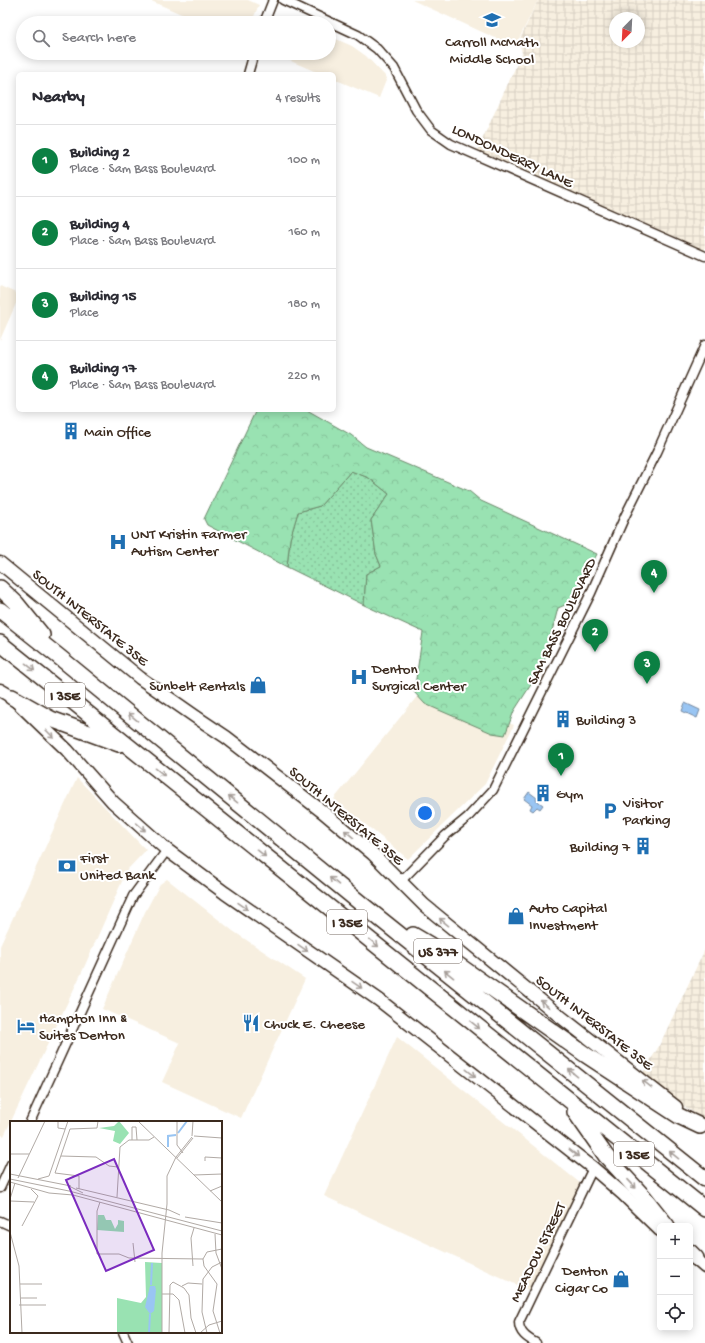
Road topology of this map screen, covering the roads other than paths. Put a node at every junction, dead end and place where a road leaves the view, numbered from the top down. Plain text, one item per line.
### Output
1 (273, 0) edge
2 (283, 0) edge
3 (267, 16) edge
4 (317, 16) edge
5 (336, 25) edge
6 (252, 60) edge
7 (249, 72) edge
8 (705, 256) edge
9 (705, 345) edge
10 (0, 563) edge
11 (0, 588) edge
12 (0, 610) edge
13 (0, 642) edge
14 (58, 656) junction
15 (6, 693) edge
16 (129, 747) junction
17 (167, 850) junction
18 (401, 881) junction
19 (364, 906) junction
20 (564, 1097) junction
21 (30, 1121) edge
22 (702, 1127) edge
23 (10, 1166) edge
24 (593, 1168) junction
25 (705, 1178) edge
26 (0, 1188) edge
27 (705, 1210) edge
28 (0, 1221) edge
29 (664, 1223) edge
30 (10, 1226) edge
31 (657, 1227) edge
32 (123, 1333) edge
33 (128, 1343) edge
34 (536, 1343) edge

1 - 3 street
2 - 4 street, LONDONDERRY LANE
5 - 8 street, LONDONDERRY LANE
6 - 7 street
9 - 18 street, SAM BASS BOULEVARD
18 -> 10 main road, SOUTH INTERSTATE 35E
11 - 14 highway
12 - 14 highway, I 35E
13 -> 16 highway, I 35E
19 -> 14 highway, I 35E
15 - 16 highway
15 -> 17 main road
16 -> 20 highway, I 35E
17 - 21 street
17 -> 24 main road
22 -> 18 main road, SOUTH INTERSTATE 35E
19 - 22 highway, US 377
25 -> 19 highway, I 35E
20 - 27 highway, I 35E
20 -> 29 highway
23 - 26 street
24 - 31 main road
24 - 34 street, MEADOW STREET
28 - 30 street
32 - 33 street

